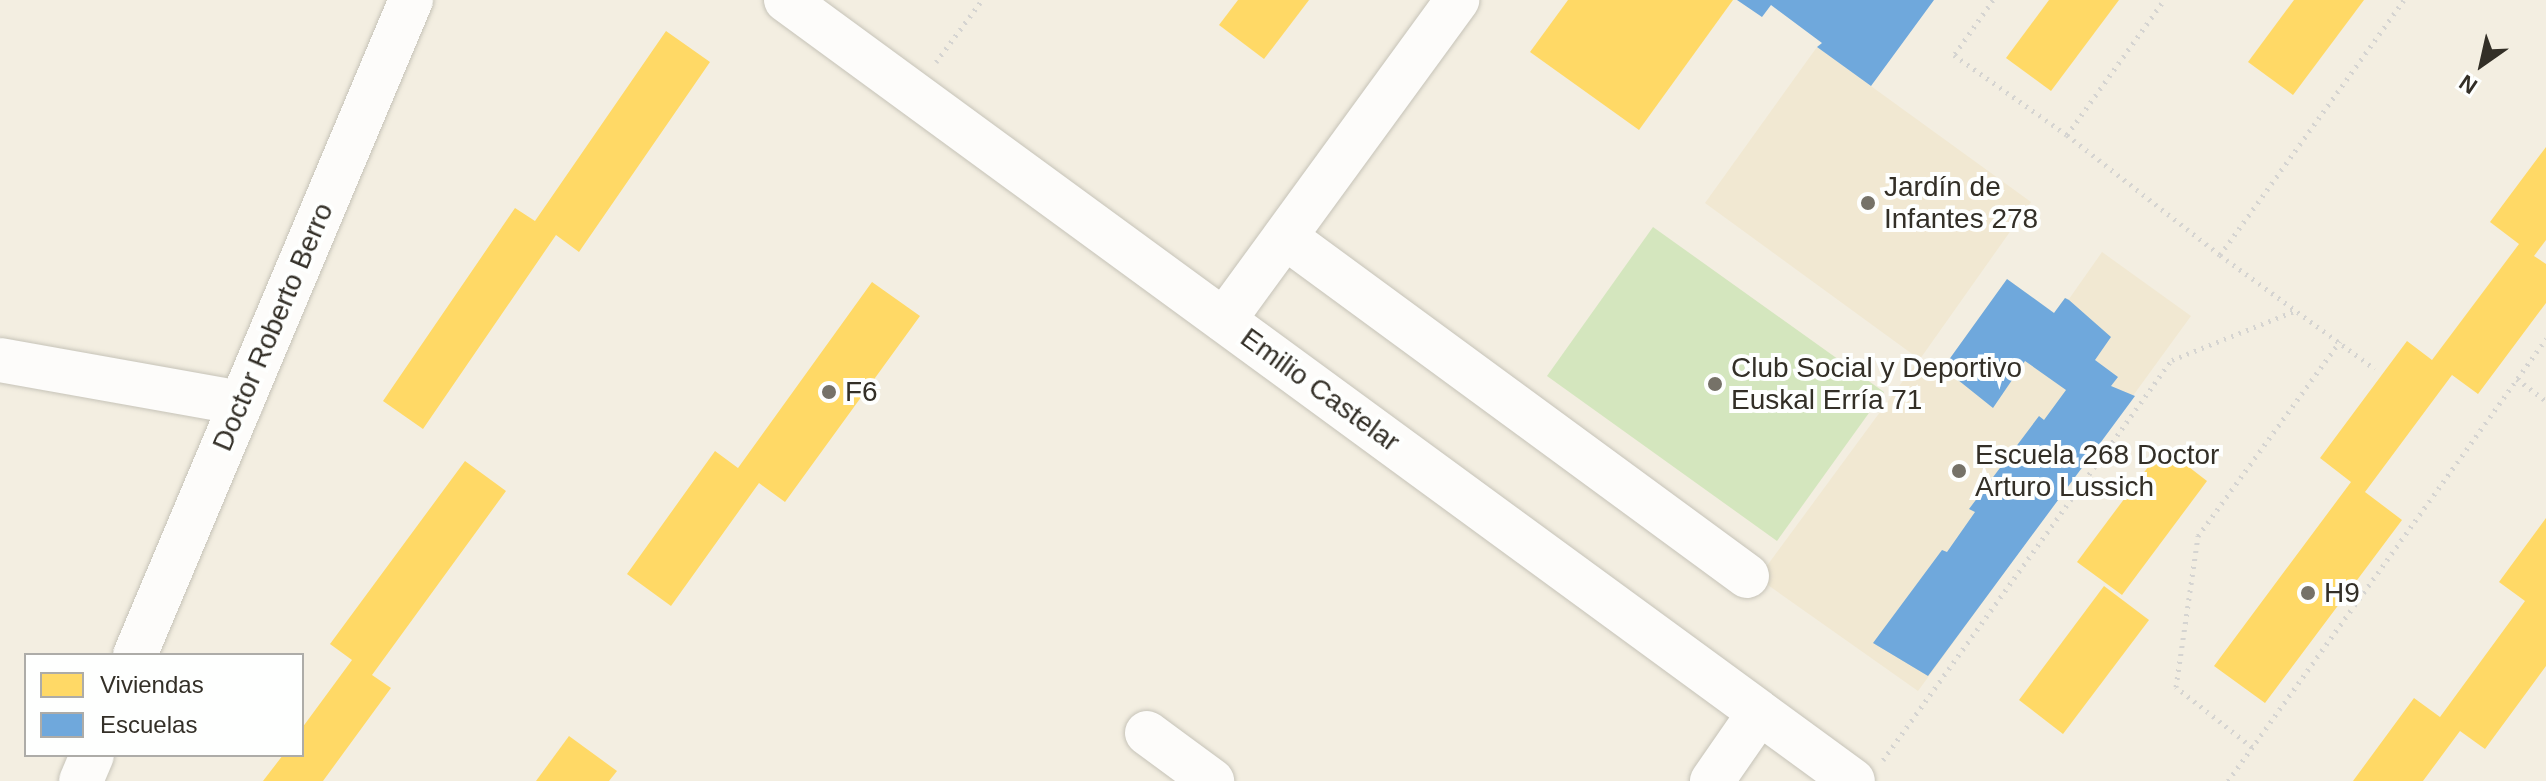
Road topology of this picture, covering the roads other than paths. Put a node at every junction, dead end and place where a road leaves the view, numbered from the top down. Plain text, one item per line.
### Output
1 (411, 0) edge
2 (786, 0) edge
3 (1457, 0) edge
4 (1285, 237) junction
5 (1224, 320) junction
6 (0, 360) edge
7 (241, 403) junction
8 (1747, 576) dead end
9 (136, 653) edge
10 (1759, 713) junction
11 (1147, 733) dead end
12 (91, 757) edge
13 (1865, 775) edge
14 (81, 781) edge
15 (1212, 781) edge
16 (1712, 781) edge

1 - 7 street, Doctor Roberto Berro
2 - 5 street, Emilio Castelar
3 - 4 street
4 - 5 street
4 - 8 street
5 - 10 street, Emilio Castelar
6 - 7 street
7 - 9 street, Doctor Roberto Berro
10 - 13 street, Emilio Castelar
10 - 16 street
11 - 15 street
12 - 14 street

